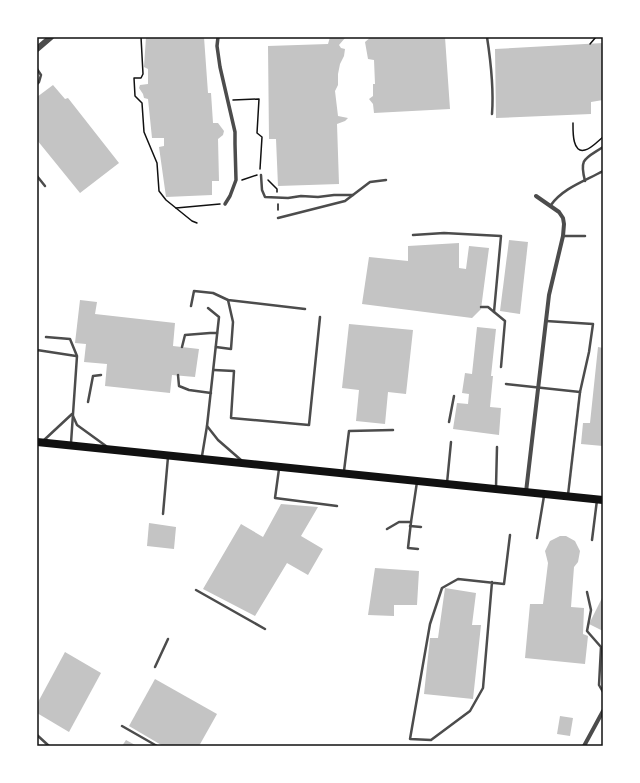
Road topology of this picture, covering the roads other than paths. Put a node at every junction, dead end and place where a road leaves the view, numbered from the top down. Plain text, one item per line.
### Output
1 (51, 37) edge
2 (218, 37) edge
3 (486, 37) edge
4 (37, 49) edge
5 (37, 69) edge
6 (37, 84) edge
7 (492, 114) dead end
8 (603, 147) edge
9 (603, 171) edge
10 (261, 175) road end
11 (37, 176) edge
12 (386, 180) dead end
13 (585, 181) junction
14 (45, 186) dead end
15 (353, 195) junction
16 (536, 196) dead end
17 (225, 204) road end
18 (551, 205) junction
19 (278, 218) dead end
20 (413, 235) dead end
21 (563, 236) junction
22 (585, 236) dead end
23 (228, 300) junction
24 (191, 306) dead end
25 (481, 307) dead end
26 (208, 308) dead end
27 (305, 309) dead end
28 (494, 312) junction
29 (320, 317) dead end
30 (546, 321) junction
31 (217, 333) junction
32 (46, 337) dead end
33 (182, 347) dead end
34 (216, 347) junction
35 (37, 350) edge
36 (77, 356) junction
37 (501, 367) dead end
38 (214, 370) junction
39 (101, 375) dead end
40 (178, 375) dead end
41 (506, 384) dead end
42 (538, 388) junction
43 (580, 392) junction
44 (211, 393) junction
45 (454, 396) dead end
46 (88, 402) dead end
47 (73, 414) junction
48 (449, 422) dead end
49 (207, 426) junction
50 (393, 430) dead end
51 (39, 442) edge
52 (451, 442) dead end
53 (71, 446) junction
54 (497, 447) dead end
55 (111, 450) junction
56 (168, 456) junction
57 (202, 459) junction
58 (246, 464) junction
59 (279, 467) junction
60 (343, 474) junction
61 (417, 481) junction
62 (447, 484) junction
63 (496, 489) junction
64 (526, 492) junction
65 (544, 494) junction
66 (568, 497) junction
67 (600, 500) edge
68 (337, 506) dead end
69 (163, 514) dead end
70 (411, 522) junction
71 (410, 526) junction
72 (421, 527) dead end
73 (387, 529) dead end
74 (510, 535) dead end
75 (537, 538) dead end
76 (592, 540) dead end
77 (418, 549) dead end
78 (492, 582) junction
79 (196, 590) dead end
80 (587, 592) dead end
81 (265, 629) dead end
82 (168, 639) dead end
83 (155, 666) dead end
84 (603, 692) edge
85 (603, 711) edge
86 (122, 726) dead end
87 (37, 735) edge
88 (49, 746) edge
89 (157, 746) edge
90 (584, 746) edge

1 - 4 street
2 - 17 street
3 - 7 lane
5 - 6 lane
8 - 13 lane
9 - 13 lane
10 - 15 lane
11 - 14 lane
12 - 15 lane
13 - 18 lane
15 - 19 lane
16 - 18 street
18 - 21 street
20 - 28 lane
21 - 22 lane
21 - 30 street
23 - 24 lane
23 - 27 lane
23 - 34 lane
25 - 28 lane
26 - 31 lane
28 - 37 lane
29 - 38 lane
30 - 42 street
30 - 43 lane
31 - 33 lane
31 - 34 lane
32 - 36 lane
34 - 38 lane
35 - 36 lane
36 - 47 lane
38 - 44 lane
39 - 46 lane
40 - 44 lane
41 - 42 lane
42 - 43 lane
42 - 64 street
43 - 66 lane
44 - 49 lane
45 - 48 lane
47 - 51 lane
47 - 53 lane
47 - 55 lane
49 - 57 lane
49 - 58 lane
50 - 60 lane
51 - 53 main road
52 - 62 lane
53 - 55 main road
54 - 63 lane
55 - 56 main road
56 - 57 main road
56 - 69 lane
57 - 58 main road
58 - 59 main road
59 - 60 main road
59 - 68 lane
60 - 61 main road
61 - 62 main road
61 - 70 lane
62 - 63 main road
63 - 64 main road
64 - 65 main road
65 - 66 main road
65 - 75 lane
66 - 67 main road
67 - 76 lane
70 - 71 lane
70 - 73 lane
71 - 72 lane
71 - 77 lane
74 - 78 lane
78 - 78 lane
79 - 81 lane
80 - 84 lane
82 - 83 lane
85 - 90 street
86 - 89 lane
87 - 88 lane

